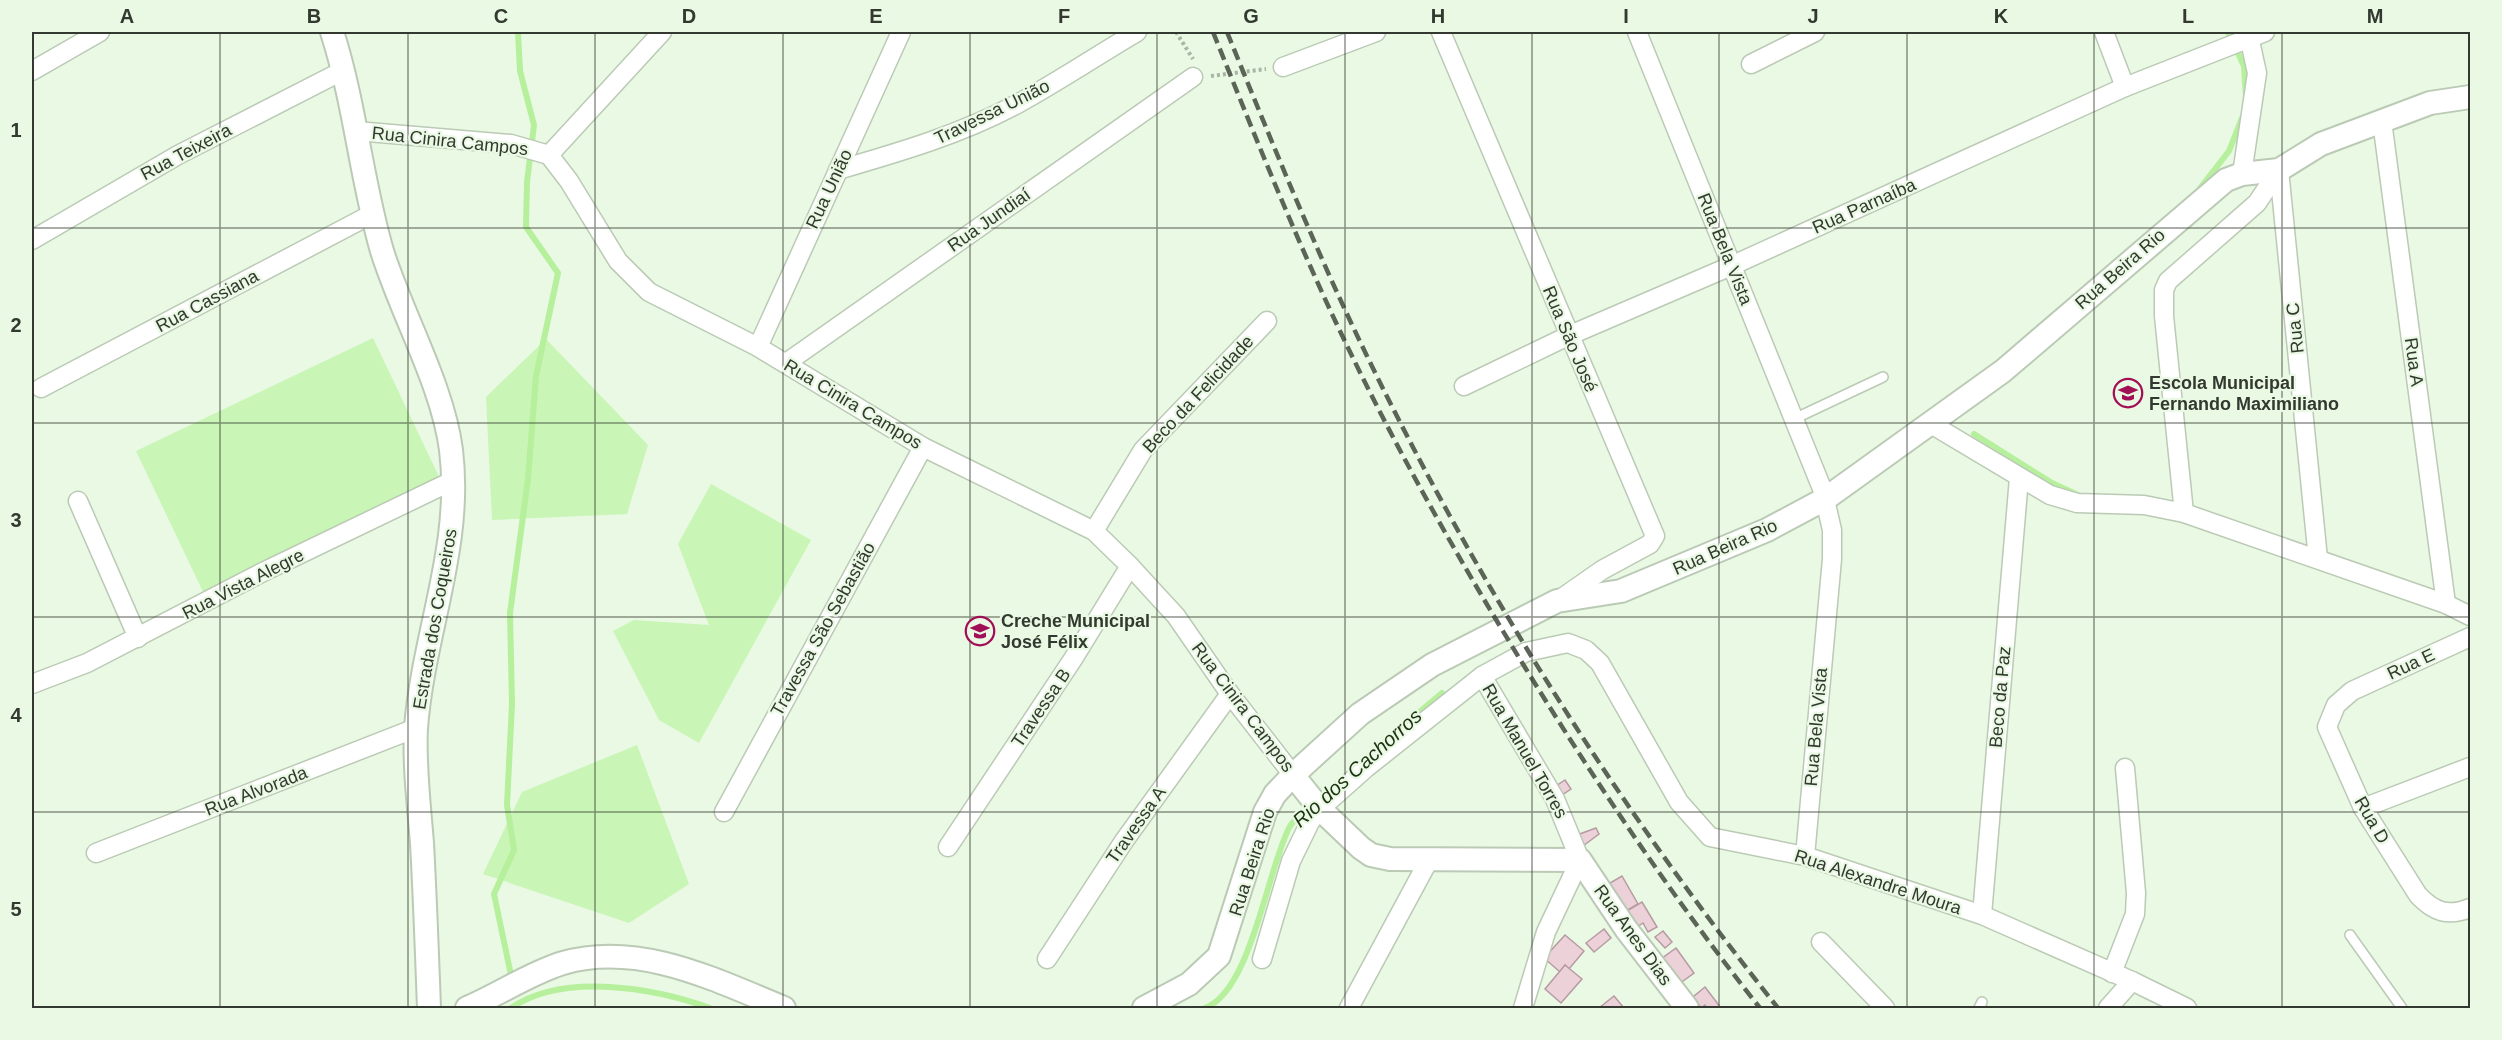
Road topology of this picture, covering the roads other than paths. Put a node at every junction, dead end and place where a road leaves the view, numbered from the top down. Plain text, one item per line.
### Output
1 (100, 32) edge
2 (332, 32) edge
3 (662, 32) edge
4 (902, 32) edge
5 (1137, 32) edge
6 (1376, 32) edge
7 (1442, 32) edge
8 (1637, 32) edge
9 (1815, 32) edge
10 (2104, 32) edge
11 (2251, 35) edge
12 (1751, 64) dead end
13 (1283, 67) road end
14 (344, 70) junction
15 (32, 71) edge
16 (1198, 76) road end
17 (2125, 87) junction
18 (2470, 97) edge
19 (2382, 121) junction
20 (356, 130) junction
21 (544, 153) junction
22 (838, 170) junction
23 (2278, 170) junction
24 (2242, 174) junction
25 (372, 214) junction
26 (32, 240) edge
27 (1731, 266) junction
28 (1267, 321) dead end
29 (1568, 336) junction
30 (758, 347) junction
31 (786, 363) junction
32 (1883, 377) dead end
33 (1464, 386) dead end
34 (41, 388) dead end
35 (1796, 418) junction
36 (1931, 424) junction
37 (923, 447) junction
38 (2019, 478) junction
39 (453, 481) junction
40 (1824, 495) junction
41 (78, 501) dead end
42 (2184, 513) junction
43 (1094, 531) junction
44 (2318, 559) junction
45 (1130, 566) junction
46 (1557, 601) junction
47 (2446, 604) junction
48 (2470, 616) edge
49 (2470, 636) edge
50 (138, 638) junction
51 (1482, 676) junction
52 (32, 684) edge
53 (2352, 691) joint
54 (1230, 694) junction
55 (416, 728) junction
56 (2470, 767) edge
57 (2125, 768) dead end
58 (1296, 779) junction
59 (1318, 807) junction
60 (2363, 808) junction
61 (724, 812) dead end
62 (948, 847) dead end
63 (96, 853) dead end
64 (1804, 856) junction
65 (1430, 858) junction
66 (1580, 860) junction
67 (2470, 908) edge
68 (1982, 915) junction
69 (2350, 935) dead end
70 (1821, 942) dead end
71 (1262, 958) dead end
72 (1047, 959) dead end
73 (2112, 973) junction
74 (2132, 981) junction
75 (502, 998) edge
76 (429, 1008) edge
77 (467, 1008) edge
78 (784, 1008) edge
79 (1144, 1008) edge
80 (1349, 1008) edge
81 (1523, 1008) edge
82 (1687, 1008) edge
83 (1885, 1008) edge
84 (2108, 1008) edge
85 (2187, 1008) edge
86 (2402, 1008) edge

1 - 15 street
2 - 14 street, Estrada dos Coqueiros
3 - 21 street
4 - 22 street, Rua União
5 - 22 street, Travessa União
6 - 13 street
7 - 29 street, Rua São José
8 - 27 street, Rua Bela Vista
9 - 12 street
10 - 17 street
11 - 17 street, Rua Parnaíba
11 - 24 street
14 - 20 street, Estrada dos Coqueiros
14 - 26 street, Rua Teixeira
16 - 31 street, Rua Jundiaí
17 - 27 street, Rua Parnaíba
18 - 19 street
19 - 23 street
19 - 47 street, Rua A
20 - 21 street, Rua Cinira Campos
20 - 25 street, Estrada dos Coqueiros
21 - 30 street, Rua Cinira Campos
22 - 30 street, Rua União
23 - 24 street
23 - 42 street
23 - 44 street, Rua C
24 - 36 street, Rua Beira Rio
25 - 34 street, Rua Cassiana
25 - 39 street, Estrada dos Coqueiros
27 - 29 street, Rua Parnaíba
27 - 35 street, Rua Bela Vista
28 - 43 street, Beco da Felicidade
29 - 33 street, Rua Parnaíba
29 - 46 street, Rua São José
30 - 31 street, Rua Cinira Campos
31 - 37 street, Rua Cinira Campos
32 - 35 lane
35 - 40 street, Rua Bela Vista
36 - 38 street
36 - 40 street, Rua Beira Rio
37 - 43 street, Rua Cinira Campos
37 - 61 street, Travessa São Sebastião
38 - 42 street
38 - 68 street, Beco da Paz
39 - 50 street, Rua Vista Alegre
39 - 55 street, Estrada dos Coqueiros
40 - 46 street, Rua Beira Rio
40 - 64 street, Rua Bela Vista
41 - 50 street
42 - 44 street
43 - 45 street, Rua Cinira Campos
44 - 47 street
45 - 54 street, Rua Cinira Campos
45 - 62 street, Travessa B
46 - 58 street, Rua Beira Rio
47 - 48 street
49 - 53 street, Rua E
50 - 52 street, Rua Vista Alegre
51 - 59 street, Rua Alexandre Moura
51 - 64 street, Rua Alexandre Moura
51 - 66 street, Rua Manuel Torres
53 - 60 street, Rua D
54 - 58 street, Rua Cinira Campos
54 - 72 street, Travessa A
55 - 63 street, Rua Alvorada
55 - 76 street, Estrada dos Coqueiros
56 - 60 street
57 - 73 street
58 - 59 street
58 - 79 street, Rua Beira Rio
59 - 65 street
59 - 71 street, Rua Alexandre Moura
60 - 67 street, Rua D
64 - 68 street, Rua Alexandre Moura
65 - 66 street
65 - 80 street
66 - 81 street
66 - 82 street, Rua Anes Dias
68 - 73 street, Rua Alexandre Moura
69 - 86 lane
70 - 83 street
73 - 74 street, Rua Alexandre Moura
74 - 84 street
74 - 85 street, Rua Alexandre Moura
75 - 77 street
75 - 78 street

